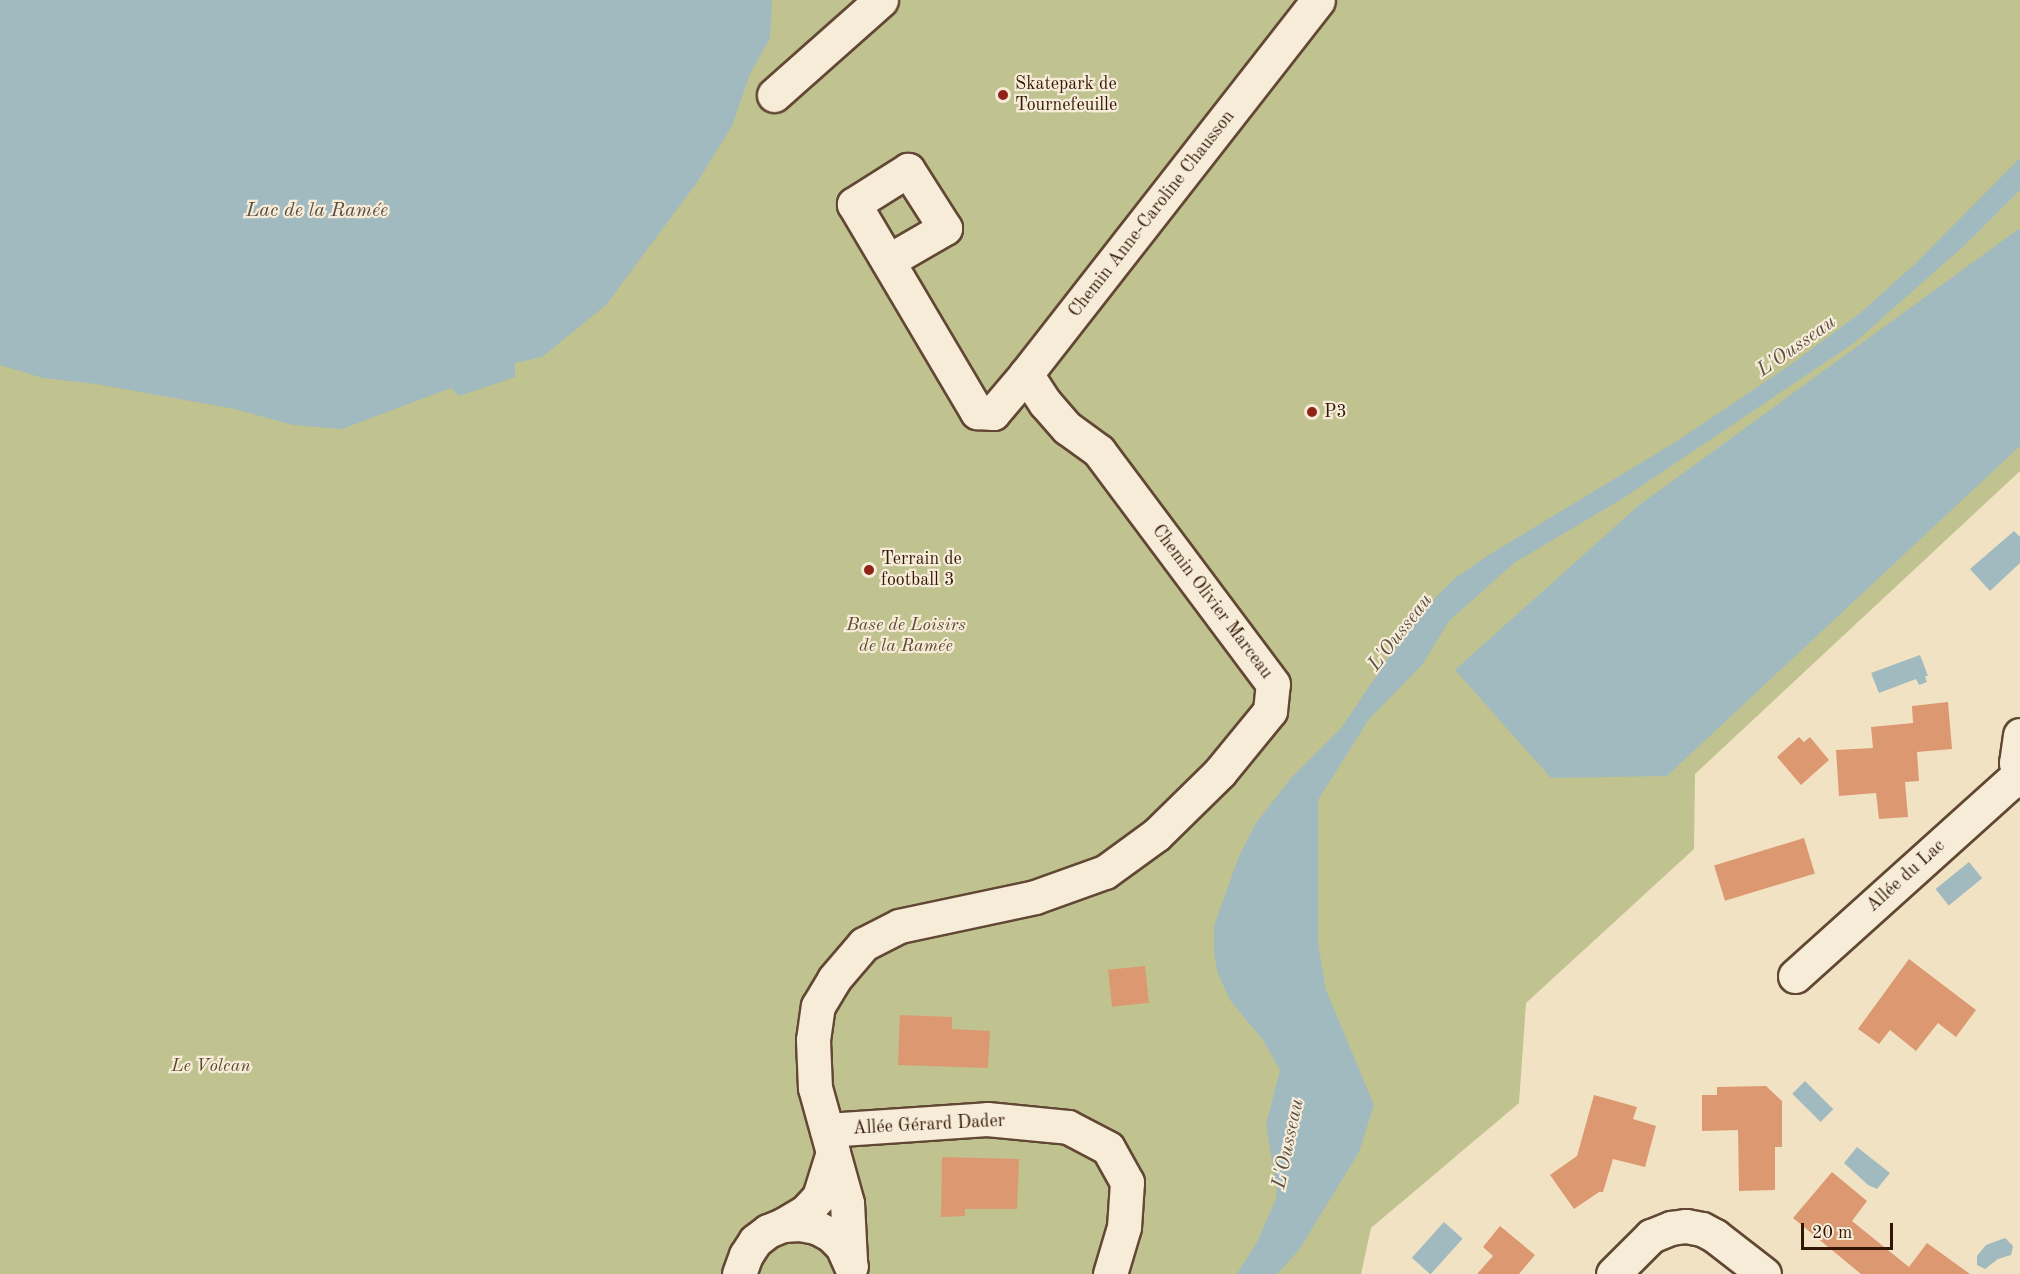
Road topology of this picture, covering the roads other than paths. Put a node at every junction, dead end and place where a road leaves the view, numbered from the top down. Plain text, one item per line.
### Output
1 (881, 0) edge
2 (1318, 0) edge
3 (774, 95) dead end
4 (888, 261) dead end
5 (1026, 375) junction
6 (2020, 735) edge
7 (2019, 778) edge
8 (1795, 976) dead end
9 (830, 1141) junction
10 (783, 1225) junction
11 (852, 1267) edge
12 (739, 1274) edge
13 (1110, 1274) edge
14 (1613, 1274) edge
15 (1764, 1274) edge

1 - 3 street
2 - 5 street, Chemin Anne-Caroline Chausson
4 - 5 street, Chemin Anne-Caroline Chausson
5 - 9 street, Chemin Olivier Marceau
6 - 7 street, Allée du Lac
7 - 8 street, Allée du Lac
9 - 10 street
9 - 11 street, Chemin Olivier Marceau
9 - 13 street, Allée Gérard Dader
10 - 11 street
10 - 12 street
14 - 15 street

